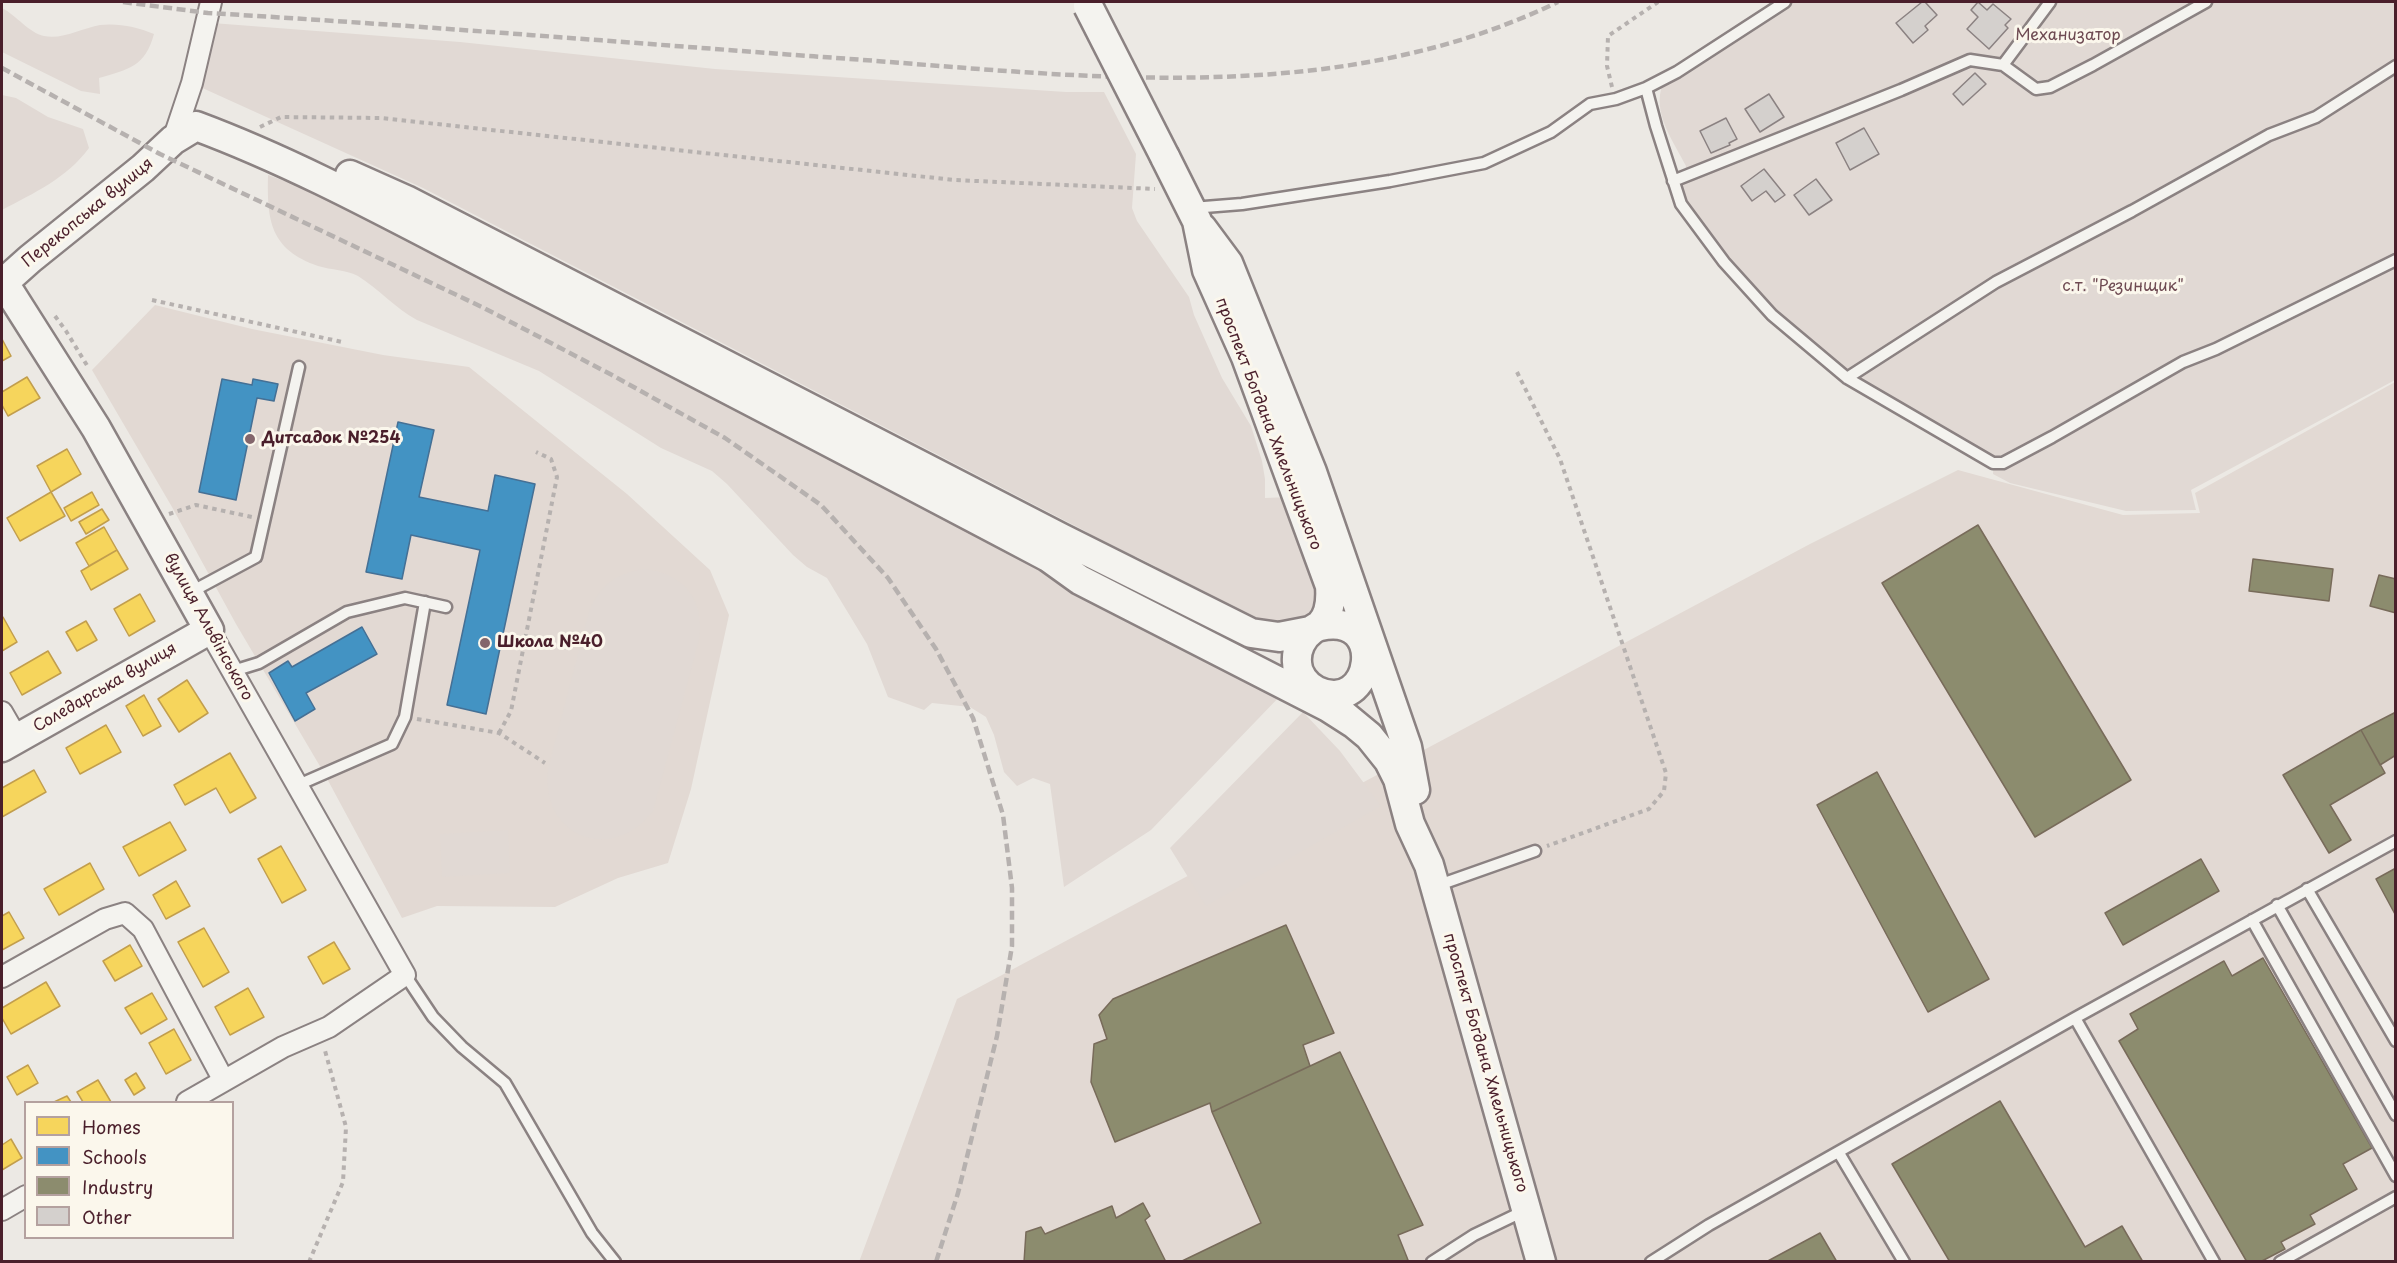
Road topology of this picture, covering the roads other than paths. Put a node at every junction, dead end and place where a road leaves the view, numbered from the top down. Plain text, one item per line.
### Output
1 (211, 2) edge
2 (1785, 2) edge
3 (2050, 2) edge
4 (2206, 2) edge
5 (1086, 4) edge
6 (2003, 65) junction
7 (2396, 66) edge
8 (1646, 88) junction
9 (184, 133) junction
10 (1673, 181) junction
11 (1189, 205) junction
12 (2396, 260) edge
13 (2, 283) edge
14 (299, 367) dead end
15 (1847, 378) junction
16 (1048, 557) junction
17 (189, 593) junction
18 (424, 602) junction
19 (446, 607) dead end
20 (1315, 629) junction
21 (209, 630) junction
22 (1363, 637) junction
23 (233, 671) junction
24 (1311, 687) junction
25 (2, 712) edge
26 (1353, 723) junction
27 (10, 743) edge
28 (298, 786) junction
29 (1415, 790) junction
30 (2396, 841) edge
31 (1535, 851) road end
32 (1432, 875) junction
33 (2307, 889) junction
34 (2277, 905) junction
35 (2252, 920) junction
36 (405, 975) junction
37 (2, 976) edge
38 (2075, 1018) junction
39 (2396, 1041) edge
40 (224, 1081) junction
41 (189, 1101) edge
42 (2396, 1115) edge
43 (1839, 1153) junction
44 (2396, 1176) edge
45 (24, 1197) edge
46 (2396, 1197) edge
47 (2, 1210) edge
48 (1527, 1210) junction
49 (615, 1262) edge
50 (1432, 1262) edge
51 (1541, 1262) edge
52 (1651, 1262) edge
53 (1904, 1262) edge
54 (2214, 1262) edge
55 (2280, 1262) edge

1 - 9 street, Перекопська вулиця
2 - 8 lane
3 - 6 lane
4 - 6 lane
5 - 11 street, проспект Богдана Хмельницького, bridge
6 - 10 lane
7 - 15 lane
8 - 10 lane
8 - 11 lane
9 - 13 street, Перекопська вулиця
9 - 16 street
9 - 20 street
10 - 15 lane
11 - 20 street, проспект Богдана Хмельницького
11 - 22 street, проспект Богдана Хмельницького
12 - 15 lane
13 - 17 street, вулиця Альвінського
14 - 17 lane
16 - 24 street
16 - 26 street
17 - 21 street, вулиця Альвінського
18 - 19 lane
18 - 23 lane
18 - 28 lane
20 - 22 street
20 - 24 street, проспект Богдана Хмельницького
21 - 23 street, вулиця Альвінського
21 - 27 street, Соледарська вулиця
22 - 24 street
22 - 29 street, проспект Богдана Хмельницького
22 - 29 street, проспект Богдана Хмельницького
23 - 28 street, вулиця Альвінського
24 - 26 street, проспект Богдана Хмельницького
25 - 27 street
26 - 32 street, проспект Богдана Хмельницького
28 - 36 street, вулиця Альвінського
29 - 32 street, проспект Богдана Хмельницького
30 - 33 lane
31 - 32 lane
32 - 48 street, проспект Богдана Хмельницького
33 - 34 lane
33 - 39 lane
34 - 35 lane
34 - 42 lane
35 - 38 lane
35 - 44 lane
36 - 40 street
36 - 49 lane
37 - 40 street
38 - 43 lane
38 - 54 lane
40 - 41 street
43 - 52 lane
43 - 53 lane
45 - 47 street
46 - 55 lane
48 - 50 lane
48 - 51 street, проспект Богдана Хмельницького

